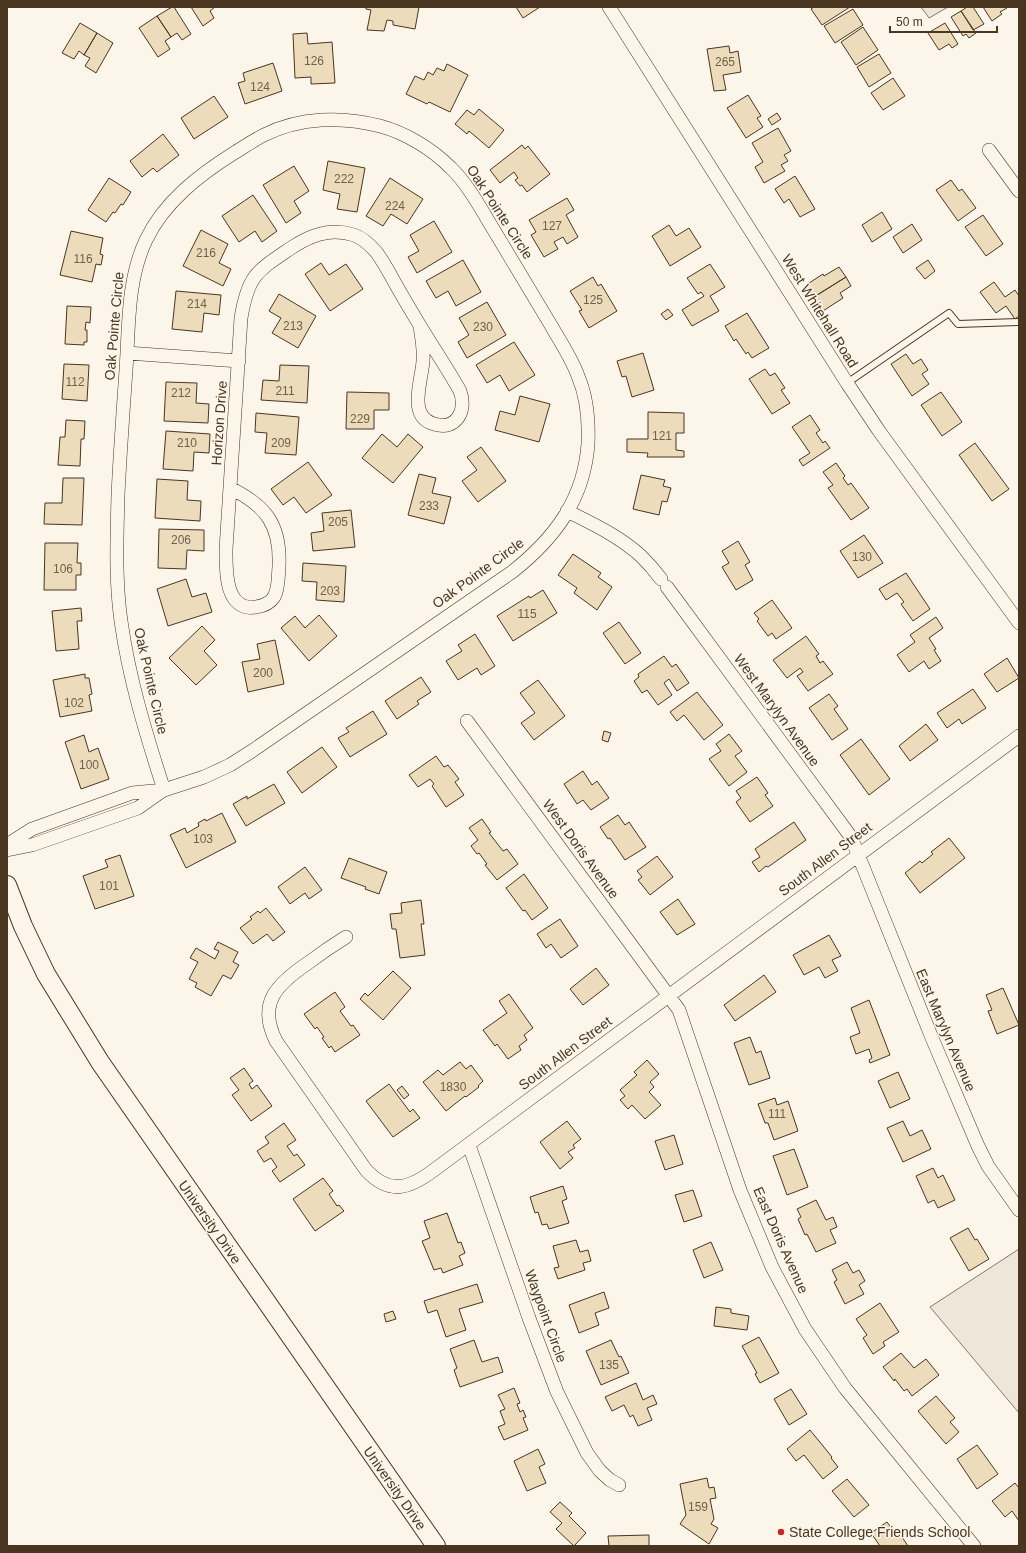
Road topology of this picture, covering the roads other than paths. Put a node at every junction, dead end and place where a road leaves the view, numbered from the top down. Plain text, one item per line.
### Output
1 (609, 7) edge
2 (989, 150) dead end
3 (1019, 191) edge
4 (1019, 322) edge
5 (420, 327) junction
6 (127, 353) junction
7 (238, 361) junction
8 (847, 383) junction
9 (230, 488) junction
10 (567, 511) junction
11 (1019, 623) edge
12 (467, 721) dead end
13 (1019, 736) edge
14 (164, 790) junction
15 (7, 845) edge
16 (7, 850) edge
17 (857, 855) junction
18 (7, 885) edge
19 (346, 937) dead end
20 (669, 995) junction
21 (469, 1144) junction
22 (1019, 1210) edge
23 (618, 1485) dead end
24 (436, 1546) edge
25 (974, 1546) edge

1 - 8 street, West Whitehall Road
2 - 3 street
4 - 8 lane
5 - 5 street, Horizon Drive
5 - 7 street, Horizon Drive
6 - 7 street
6 - 10 street, Oak Pointe Circle
6 - 14 street, Oak Pointe Circle
7 - 9 street, Horizon Drive
8 - 11 street, West Whitehall Road
9 - 9 street, Horizon Drive
10 - 14 street, Oak Pointe Circle
10 - 17 street, West Marylyn Avenue
12 - 20 street, West Doris Avenue
13 - 17 street, South Allen Street
14 - 15 street, Oak Pointe Circle
14 - 16 street, Oak Pointe Circle
17 - 20 street, South Allen Street
17 - 22 street, East Marylyn Avenue
18 - 24 main road, University Drive
19 - 21 street, South Allen Street
20 - 21 street, South Allen Street
20 - 25 street, East Doris Avenue
21 - 23 street, Waypoint Circle

